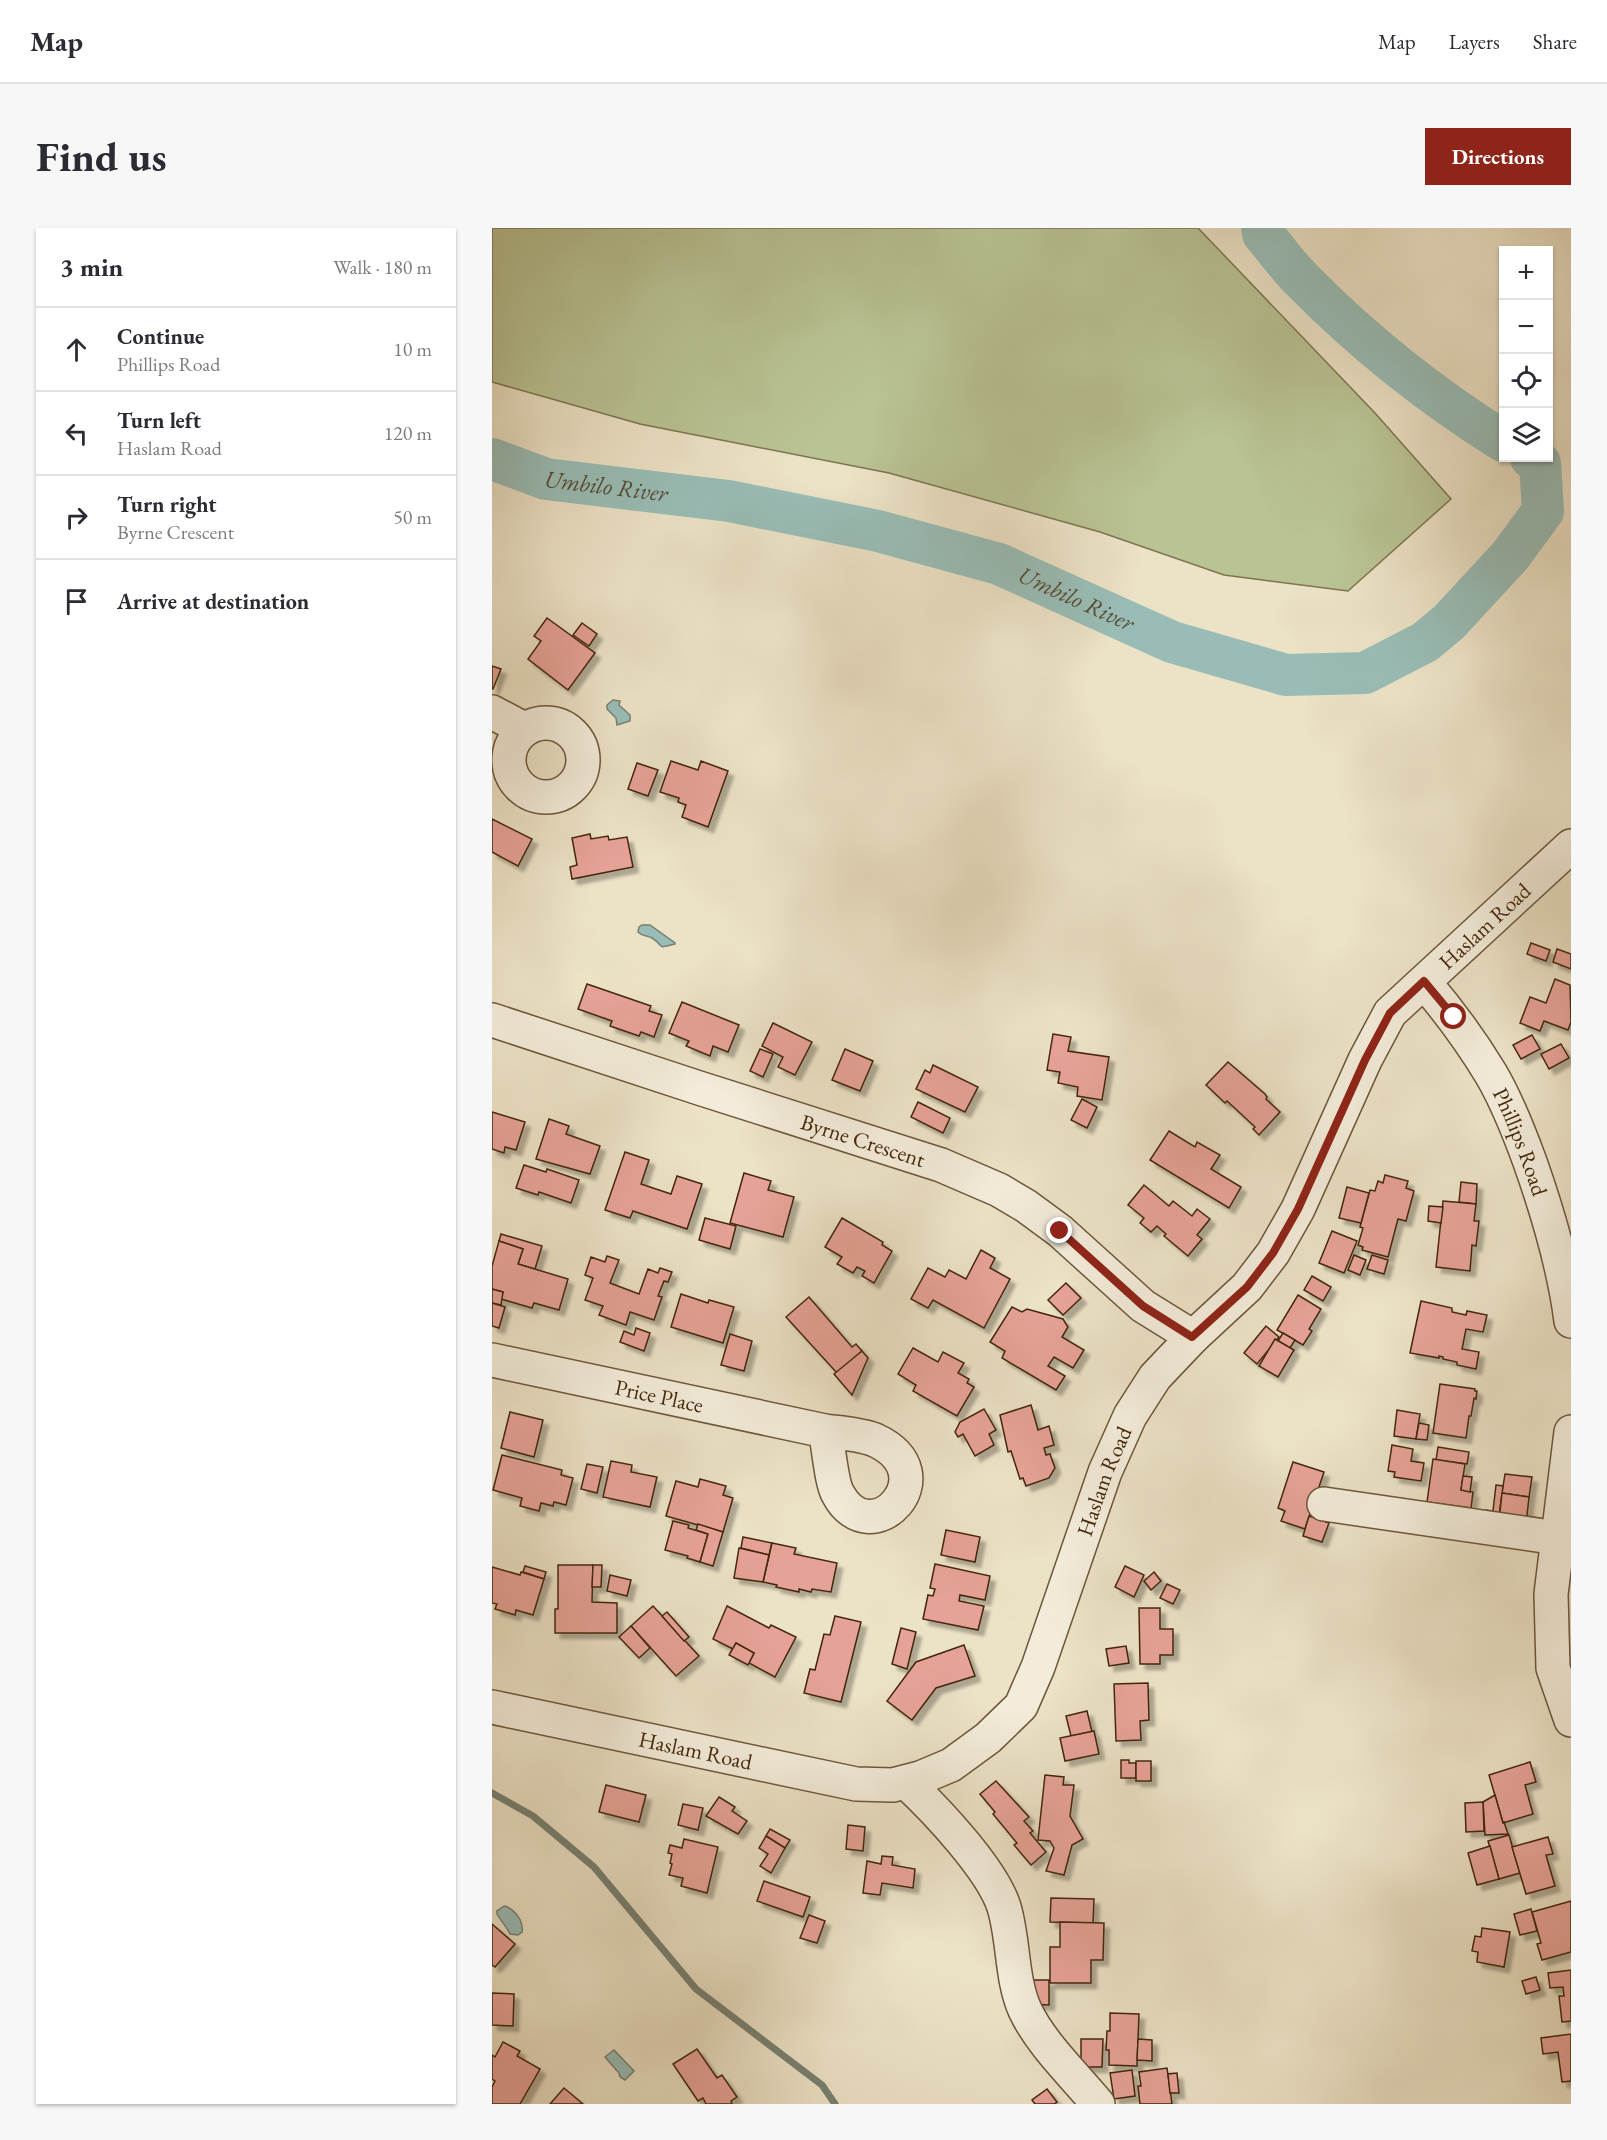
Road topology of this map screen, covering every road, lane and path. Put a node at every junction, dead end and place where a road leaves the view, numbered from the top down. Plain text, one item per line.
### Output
1 (492, 712) edge
2 (508, 740) edge
3 (1571, 846) edge
4 (1424, 981) junction
5 (492, 1020) edge
6 (1571, 1321) edge
7 (1192, 1337) junction
8 (492, 1360) edge
9 (825, 1431) dead end
10 (1571, 1432) edge
11 (1324, 1504) dead end
12 (1558, 1538) junction
13 (492, 1707) edge
14 (1571, 1720) edge
15 (906, 1782) junction
16 (1098, 2104) edge

1 - 2 street
3 - 4 street, Haslam Road
4 - 6 street, Phillips Road
4 - 7 street, Haslam Road
5 - 7 street, Byrne Crescent
7 - 15 street, Haslam Road
8 - 9 street, Price Place
10 - 12 street
11 - 12 street
12 - 14 street
13 - 15 street, Haslam Road
15 - 16 street

